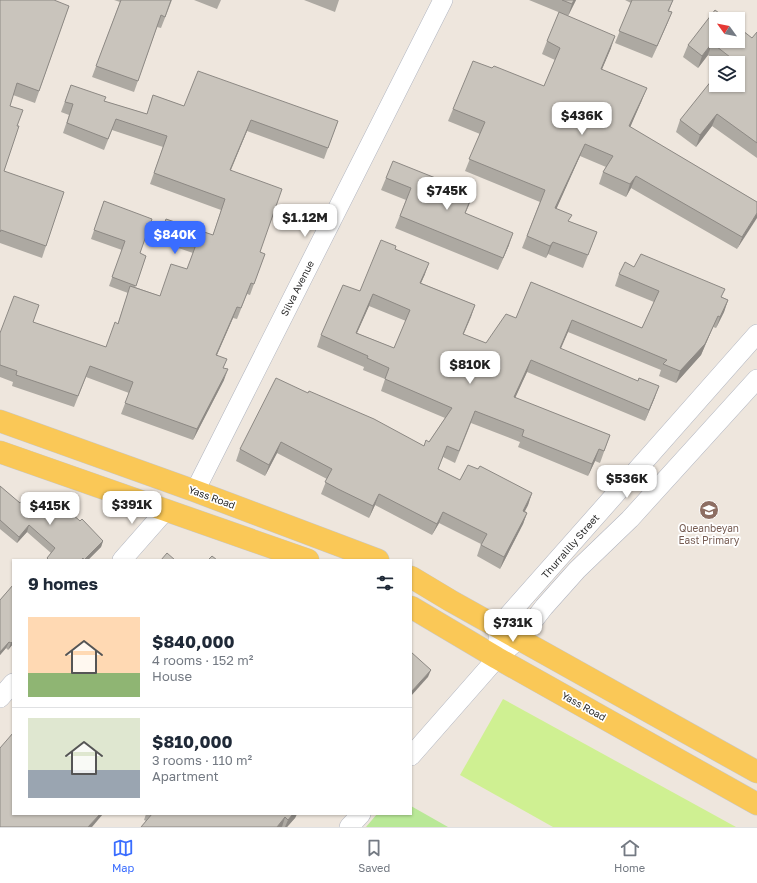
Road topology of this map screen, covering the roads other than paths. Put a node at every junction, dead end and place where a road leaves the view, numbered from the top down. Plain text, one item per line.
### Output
1 (443, 0) edge
2 (757, 334) edge
3 (757, 379) edge
4 (0, 421) edge
5 (0, 452) edge
6 (195, 490) junction
7 (166, 510) junction
8 (123, 559) edge
9 (305, 559) edge
10 (375, 559) edge
11 (412, 578) edge
12 (412, 608) edge
13 (498, 627) junction
14 (520, 638) junction
15 (497, 658) junction
16 (12, 684) edge
17 (0, 698) edge
18 (412, 755) edge
19 (757, 772) edge
20 (757, 804) edge
21 (360, 815) edge
22 (349, 827) edge

1 - 6 street, Silva Avenue
2 - 13 street, Thurralilly Street
3 - 14 street, Thurralilly Street
4 - 6 main road, Yass Road
5 - 7 main road
6 - 7 main road
6 - 10 main road, Yass Road
7 - 8 street
7 - 9 main road
11 - 13 main road
12 - 15 main road, Yass Road
13 - 14 main road
13 - 15 street
14 - 15 street, Thurralilly Street
14 - 19 main road
15 - 18 street, Thurralilly Street
15 - 20 main road, Yass Road
16 - 17 street
21 - 22 street

